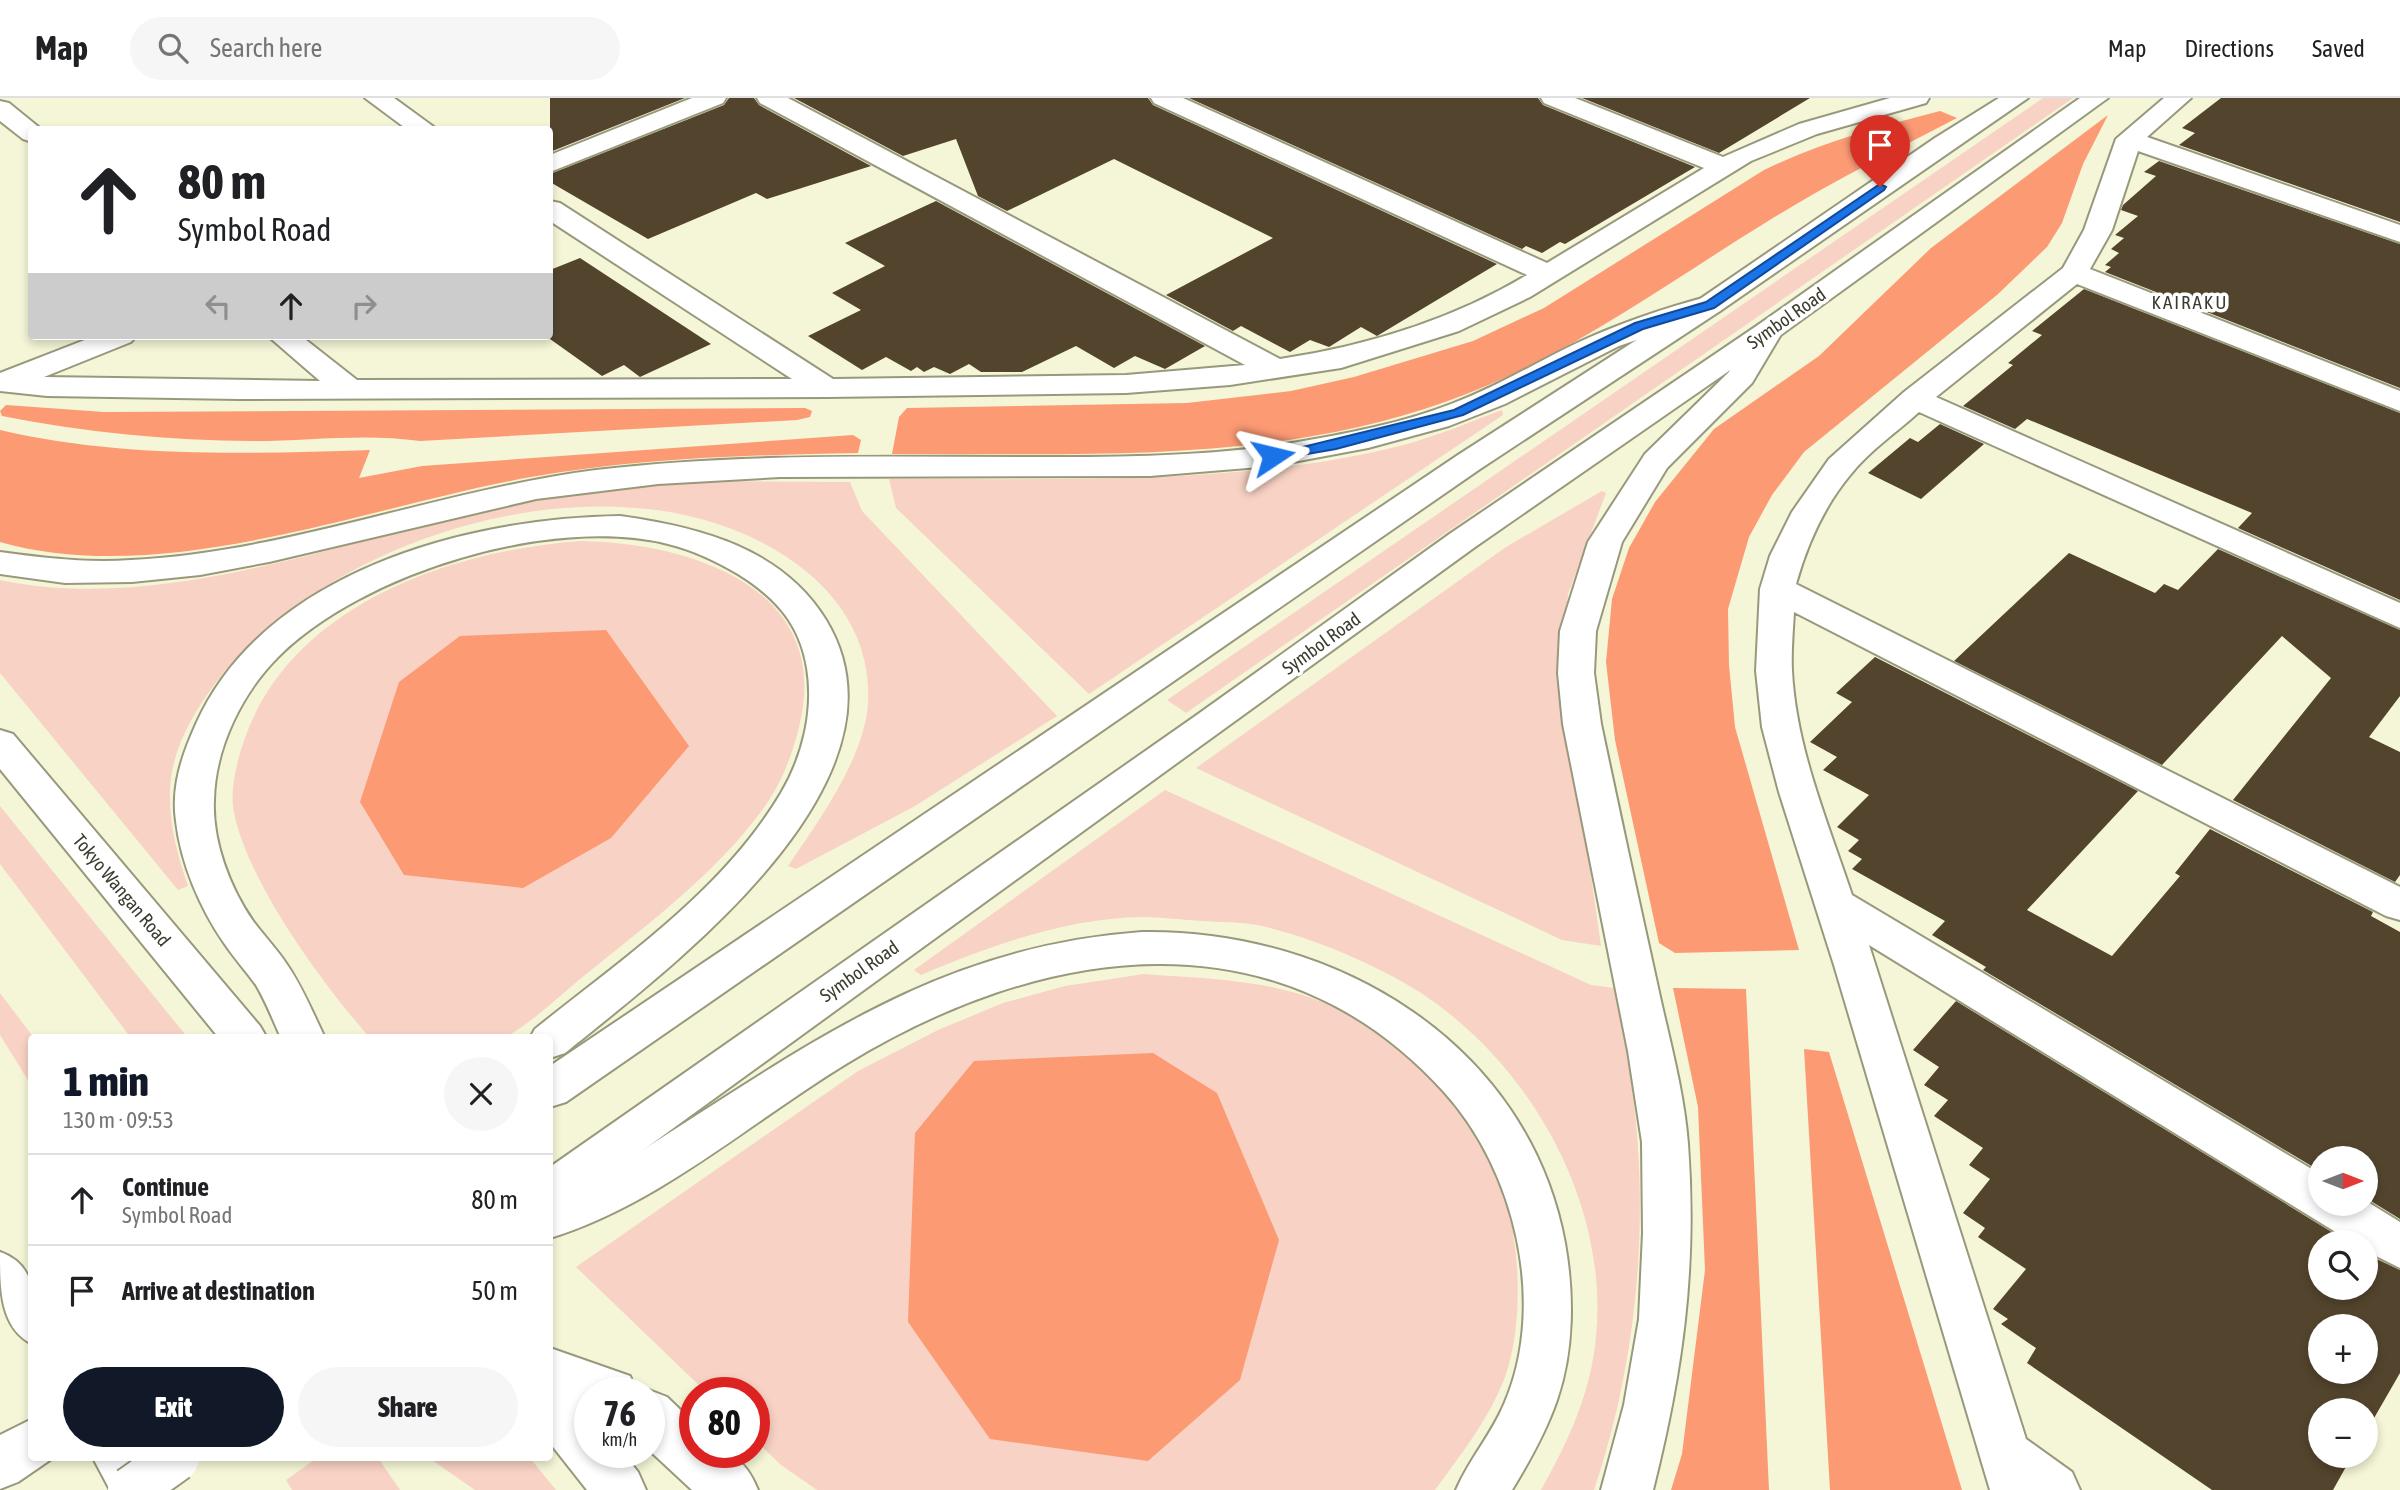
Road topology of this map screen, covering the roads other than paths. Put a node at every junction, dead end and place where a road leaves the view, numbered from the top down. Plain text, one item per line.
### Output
1 (377, 98) edge
2 (714, 98) edge
3 (769, 98) edge
4 (1163, 98) edge
5 (1553, 98) edge
6 (1917, 98) edge
7 (2016, 98) edge
8 (2096, 98) edge
9 (2179, 98) edge
10 (0, 108) edge
11 (420, 126) edge
12 (28, 131) edge
13 (2129, 139) junction
14 (553, 163) edge
15 (1723, 166) junction
16 (553, 211) edge
17 (2400, 234) edge
18 (2074, 272) junction
19 (1549, 274) junction
20 (1710, 305) junction
21 (1768, 331) junction
22 (111, 340) edge
23 (288, 340) edge
24 (1276, 369) junction
25 (2, 382) edge
26 (827, 388) junction
27 (350, 390) junction
28 (1915, 399) junction
29 (2400, 402) edge
30 (0, 563) edge
31 (1777, 589) junction
32 (2400, 617) edge
33 (0, 743) edge
34 (1835, 904) junction
35 (2400, 905) edge
36 (242, 1034) edge
37 (301, 1034) edge
38 (553, 1039) edge
39 (553, 1087) edge
40 (553, 1190) edge
41 (2308, 1191) edge
42 (2350, 1216) edge
43 (553, 1217) edge
44 (2400, 1247) edge
45 (0, 1273) edge
46 (28, 1316) edge
47 (553, 1372) edge
48 (574, 1380) edge
49 (553, 1409) edge
50 (665, 1430) edge
51 (28, 1446) edge
52 (121, 1461) edge
53 (172, 1461) edge
54 (0, 1464) edge
55 (2011, 1472) edge
56 (131, 1490) edge
57 (140, 1490) edge
58 (620, 1490) edge
59 (732, 1490) edge
60 (1482, 1490) edge
61 (1627, 1490) edge
62 (2053, 1490) edge

1 - 11 main road
2 - 14 main road
3 - 24 main road
4 - 19 main road
5 - 15 main road
6 - 15 main road
7 - 20 main road
8 - 21 main road, Symbol Road
9 - 13 main road
10 - 12 main road
13 - 17 main road
13 - 18 main road
15 - 19 main road
16 - 26 main road
18 - 28 main road
18 - 29 main road
19 - 24 main road
20 - 30 main road
20 - 39 main road
21 - 40 main road, Symbol Road
21 - 61 main road
22 - 25 main road
23 - 27 main road
24 - 26 main road
25 - 27 main road
26 - 27 main road
28 - 31 main road
28 - 32 main road
31 - 34 main road
31 - 35 main road
33 - 36 main road, Tokyo Wangan Road
34 - 41 main road
34 - 55 main road
37 - 38 main road
42 - 44 main road
43 - 60 main road
45 - 46 main road
47 - 48 main road
49 - 58 main road
50 - 59 main road
51 - 54 main road
52 - 57 main road
53 - 56 main road, bridge
55 - 62 main road

